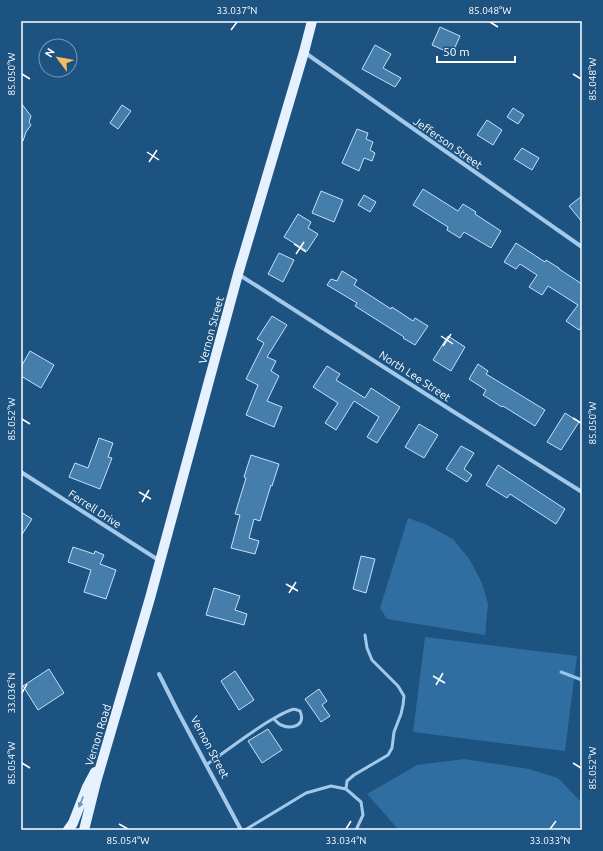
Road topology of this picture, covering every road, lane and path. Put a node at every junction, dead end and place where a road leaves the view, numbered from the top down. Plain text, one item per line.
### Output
1 (312, 21) edge
2 (304, 52) junction
3 (582, 248) edge
4 (238, 274) junction
5 (21, 472) edge
6 (582, 492) edge
7 (160, 562) junction
8 (365, 635) dead end
9 (136, 647) joint
10 (159, 674) dead end
11 (274, 719) junction
12 (104, 755) junction
13 (206, 765) junction
14 (346, 789) junction
15 (68, 830) edge
16 (84, 830) edge
17 (241, 830) edge
18 (245, 830) edge
19 (356, 830) edge

1 - 2 main road, Vernon Street
2 - 3 street, Jefferson Street
2 - 4 main road, Vernon Street
4 - 6 street, North Lee Street
4 - 7 main road, Vernon Street
5 - 7 street, Ferrell Drive
7 - 9 main road, Vernon Street
8 - 14 lane
9 - 12 main road, Vernon Road
10 - 13 street, Vernon Street
11 - 11 lane
11 - 13 lane
12 -> 15 main road
12 - 16 main road, Vernon Road
13 - 17 street, Vernon Street
14 - 18 lane
14 - 19 lane

